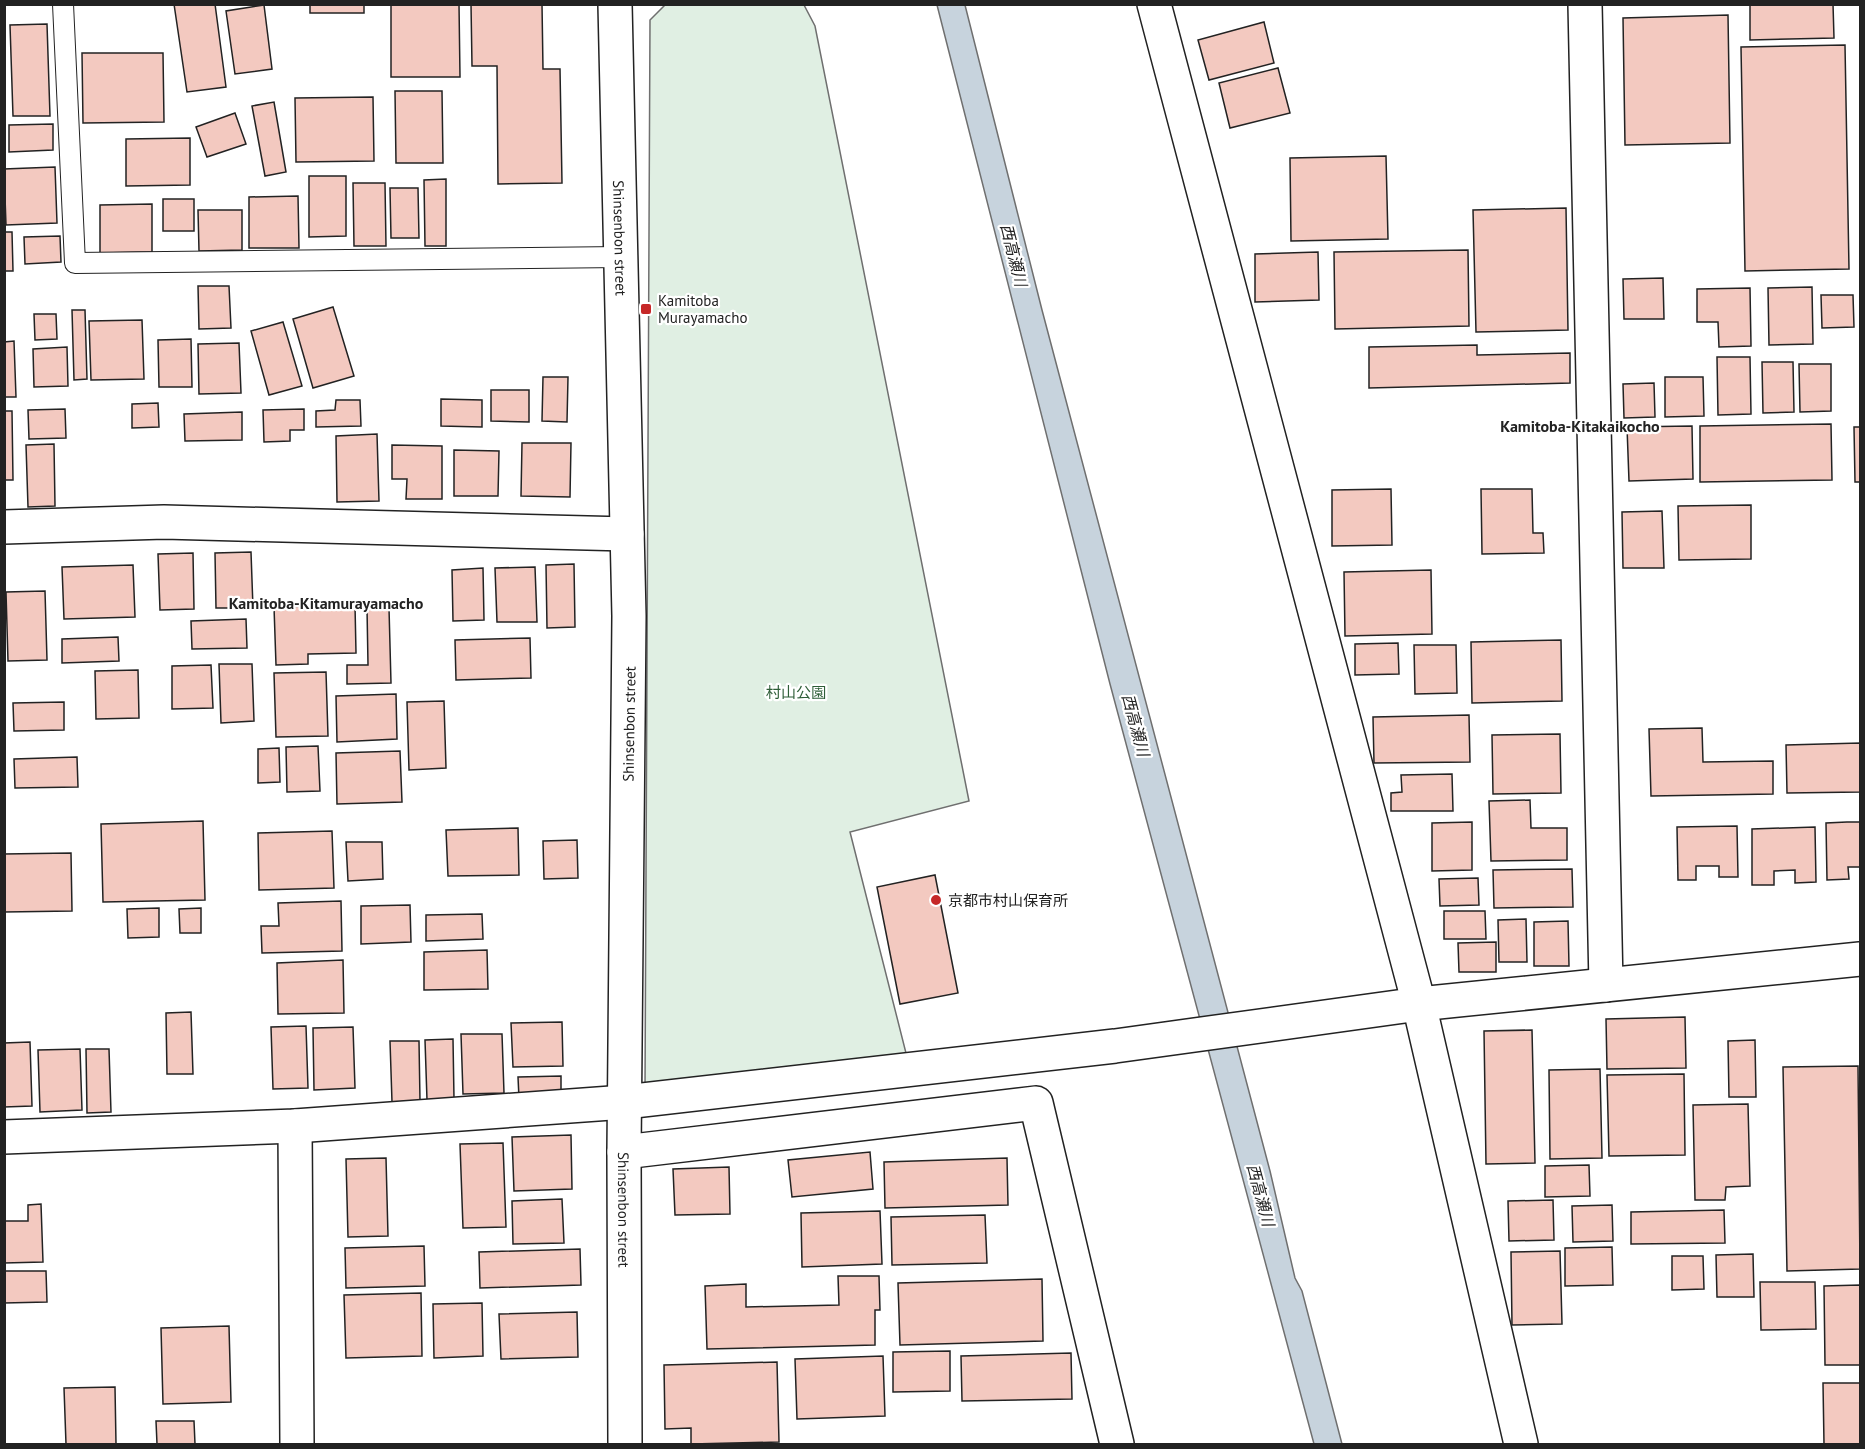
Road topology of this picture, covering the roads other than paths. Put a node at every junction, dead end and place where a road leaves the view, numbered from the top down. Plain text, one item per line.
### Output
1 (63, 4) edge
2 (615, 4) edge
3 (1154, 4) edge
4 (1585, 4) edge
5 (621, 257) junction
6 (4, 526) edge
7 (627, 534) junction
8 (1860, 959) edge
9 (1606, 985) junction
10 (1419, 1004) junction
11 (625, 1102) junction
12 (296, 1126) junction
13 (4, 1137) edge
14 (624, 1152) junction
15 (297, 1444) edge
16 (625, 1444) edge
17 (1117, 1444) edge
18 (1521, 1444) edge

1 - 5 lane
2 - 5 street, Shinsenbon street
3 - 10 street
4 - 9 street
5 - 7 street, Shinsenbon street
6 - 7 street
7 - 11 street, Shinsenbon street
8 - 9 street
9 - 10 street
10 - 11 street
10 - 18 street
11 - 12 street
11 - 14 street, Shinsenbon street
12 - 13 street
12 - 15 street
14 - 16 street, Shinsenbon street
14 - 17 street

